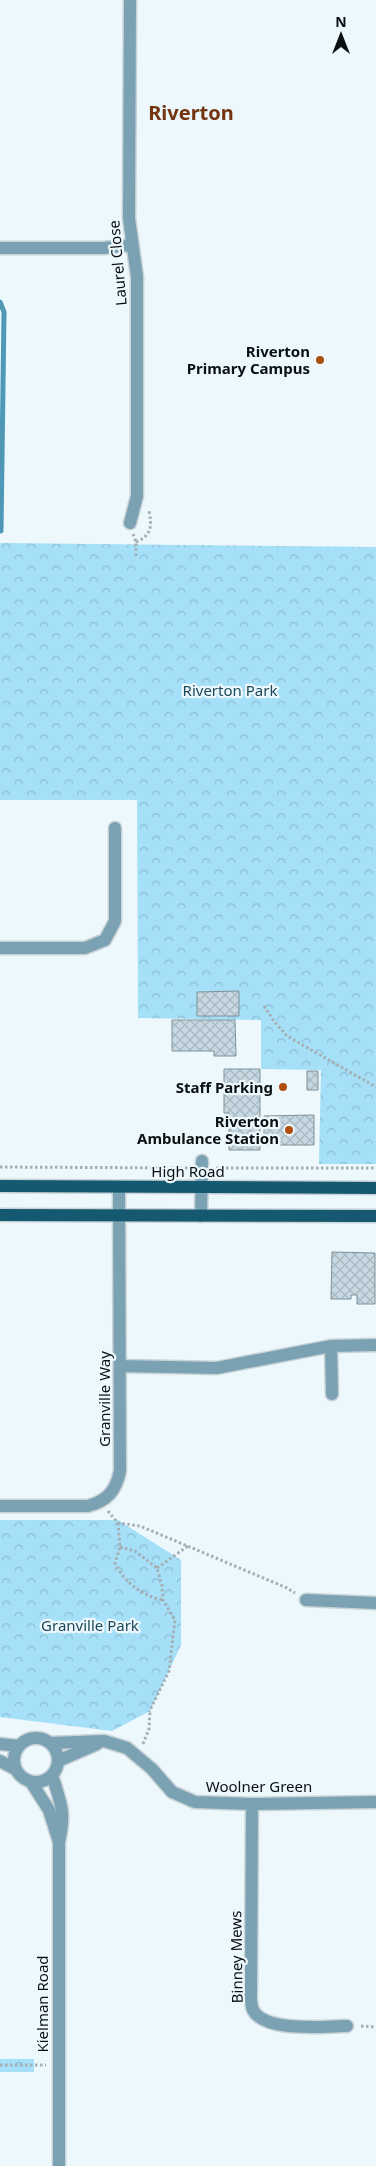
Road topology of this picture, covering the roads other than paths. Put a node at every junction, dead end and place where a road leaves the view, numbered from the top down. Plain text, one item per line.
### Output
1 (130, 0) edge
2 (132, 245) junction
3 (0, 248) edge
4 (130, 523) road end
5 (115, 828) dead end
6 (0, 948) edge
7 (202, 1161) dead end
8 (0, 1186) edge
9 (119, 1186) junction
10 (201, 1187) junction
11 (376, 1188) edge
12 (0, 1215) edge
13 (119, 1216) junction
14 (201, 1216) junction
15 (376, 1216) edge
16 (376, 1345) edge
17 (331, 1346) junction
18 (120, 1366) junction
19 (332, 1394) dead end
20 (0, 1506) edge
21 (306, 1600) road end
22 (376, 1603) edge
23 (104, 1741) junction
24 (50, 1743) junction
25 (0, 1744) edge
26 (19, 1746) junction
27 (0, 1760) edge
28 (58, 1762) junction
29 (15, 1769) junction
30 (52, 1775) junction
31 (31, 1782) junction
32 (376, 1802) edge
33 (252, 1804) junction
34 (59, 1842) junction
35 (347, 2026) dead end
36 (59, 2166) edge

1 - 2 street, Laurel Close
2 - 3 street
2 - 4 street, Laurel Close
5 - 6 street
7 - 10 street
8 - 9 main road, High Road
9 - 10 main road, High Road
9 - 13 street, Granville Way
10 - 11 main road, High Road
10 - 14 street
12 - 13 main road
13 - 14 main road
13 - 18 street, Granville Way
14 - 15 main road
16 - 17 street
17 - 18 street
17 - 19 street
18 - 20 street, Granville Way
21 - 22 street
23 - 24 street, Woolner Green
23 - 28 street
23 - 33 street, Woolner Green
24 - 26 street
24 - 28 street
25 - 26 street
26 - 29 street
27 - 29 street, Kielman Road
28 - 30 street
29 - 31 street, Kielman Road
30 - 31 street
30 - 34 street, Kielman Road
31 - 34 street, Kielman Road
32 - 33 street, Woolner Green
33 - 35 street, Binney Mews
34 - 36 street, Kielman Road

